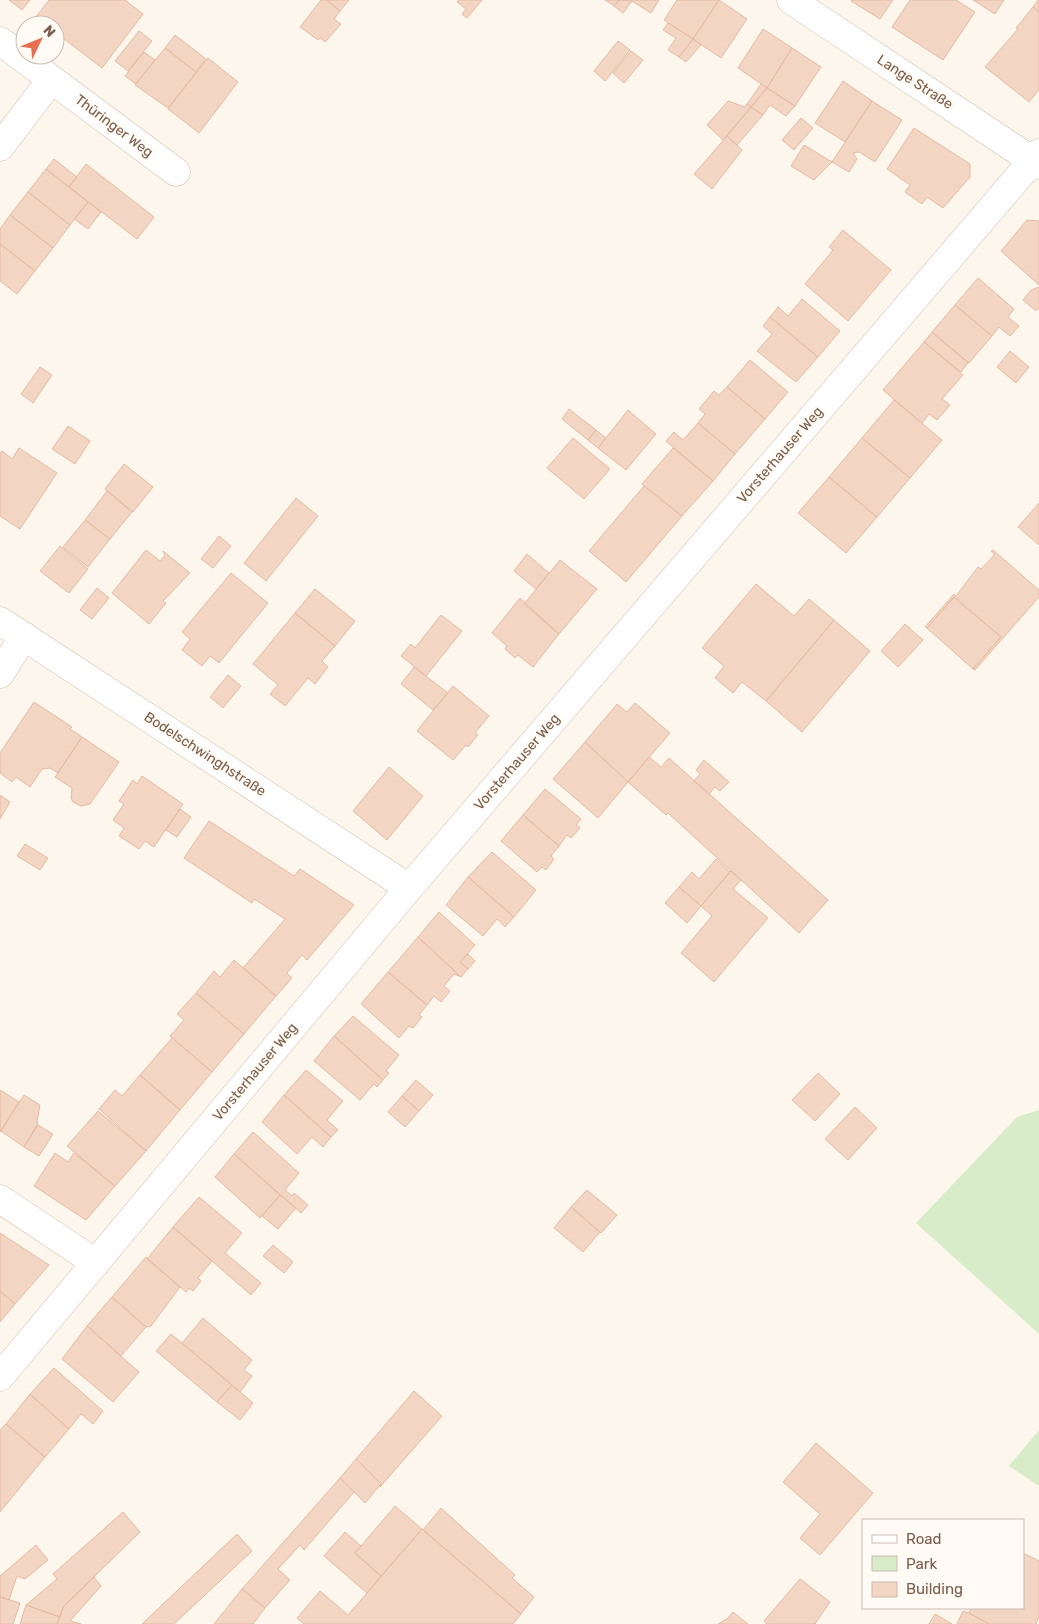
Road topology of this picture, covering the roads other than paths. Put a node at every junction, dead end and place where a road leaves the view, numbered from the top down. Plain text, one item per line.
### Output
1 (791, 0) edge
2 (0, 41) edge
3 (51, 80) junction
4 (0, 147) edge
5 (1037, 159) edge
6 (176, 172) dead end
7 (0, 621) edge
8 (24, 636) junction
9 (0, 674) edge
10 (410, 888) junction
11 (0, 1199) edge
12 (96, 1263) junction
13 (0, 1377) edge

1 - 5 street, Lange Straße
2 - 3 street, Thüringer Weg
3 - 4 street
3 - 6 street, Thüringer Weg
5 - 10 street, Vorsterhauser Weg
7 - 8 street, Bodelschwinghstraße
8 - 9 street
8 - 10 street, Bodelschwinghstraße
10 - 12 street, Vorsterhauser Weg
11 - 12 street
12 - 13 street, Vorsterhauser Weg

